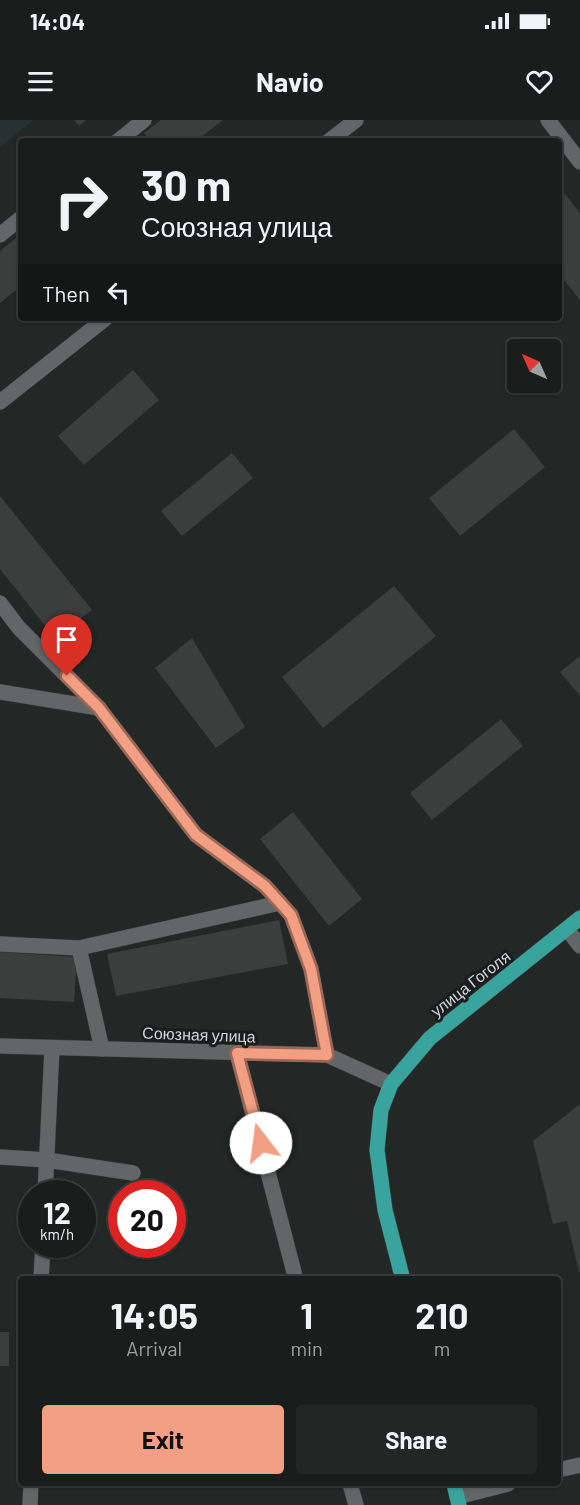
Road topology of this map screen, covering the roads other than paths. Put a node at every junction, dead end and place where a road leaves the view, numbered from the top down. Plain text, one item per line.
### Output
1 (144, 120) edge
2 (356, 120) edge
3 (548, 120) edge
4 (122, 138) edge
5 (333, 138) edge
6 (562, 138) edge
7 (562, 138) edge
8 (580, 162) edge
9 (18, 220) edge
10 (0, 235) edge
11 (102, 321) edge
12 (0, 402) edge
13 (0, 603) edge
14 (0, 615) edge
15 (19, 628) junction
16 (0, 692) edge
17 (99, 708) junction
18 (280, 903) junction
19 (580, 918) edge
20 (567, 929) junction
21 (0, 944) edge
22 (580, 946) edge
23 (79, 948) junction
24 (0, 1046) edge
25 (52, 1048) junction
26 (102, 1049) junction
27 (237, 1053) junction
28 (327, 1055) junction
29 (391, 1084) junction
30 (0, 1157) edge
31 (47, 1161) junction
32 (133, 1173) dead end
33 (46, 1180) edge
34 (42, 1258) edge
35 (41, 1276) edge
36 (295, 1276) edge
37 (402, 1276) edge
38 (580, 1465) edge
39 (561, 1469) edge
40 (31, 1486) edge
41 (351, 1486) edge
42 (499, 1486) edge
43 (457, 1495) edge
44 (30, 1505) edge
45 (356, 1505) edge

1 - 4 street
2 - 5 street
3 - 7 street
6 - 8 street
9 - 10 street
11 - 12 street
13 - 15 street
14 - 15 street
15 - 17 street
16 - 17 street
17 - 18 street
18 - 23 street
18 - 28 street
19 - 20 main road, улица Гоголя
20 - 22 street
20 - 29 main road, улица Гоголя
21 - 23 street
23 - 26 street
24 - 25 street, Союзная улица
25 - 26 street, Союзная улица
25 - 31 street
26 - 27 street, Союзная улица
27 - 28 street, Союзная улица
27 - 36 street
28 - 29 street, Союзная улица
29 - 37 main road
30 - 31 street
31 - 32 street
31 - 33 street
34 - 35 street
38 - 39 street
40 - 44 street
41 - 45 street
42 - 43 street

